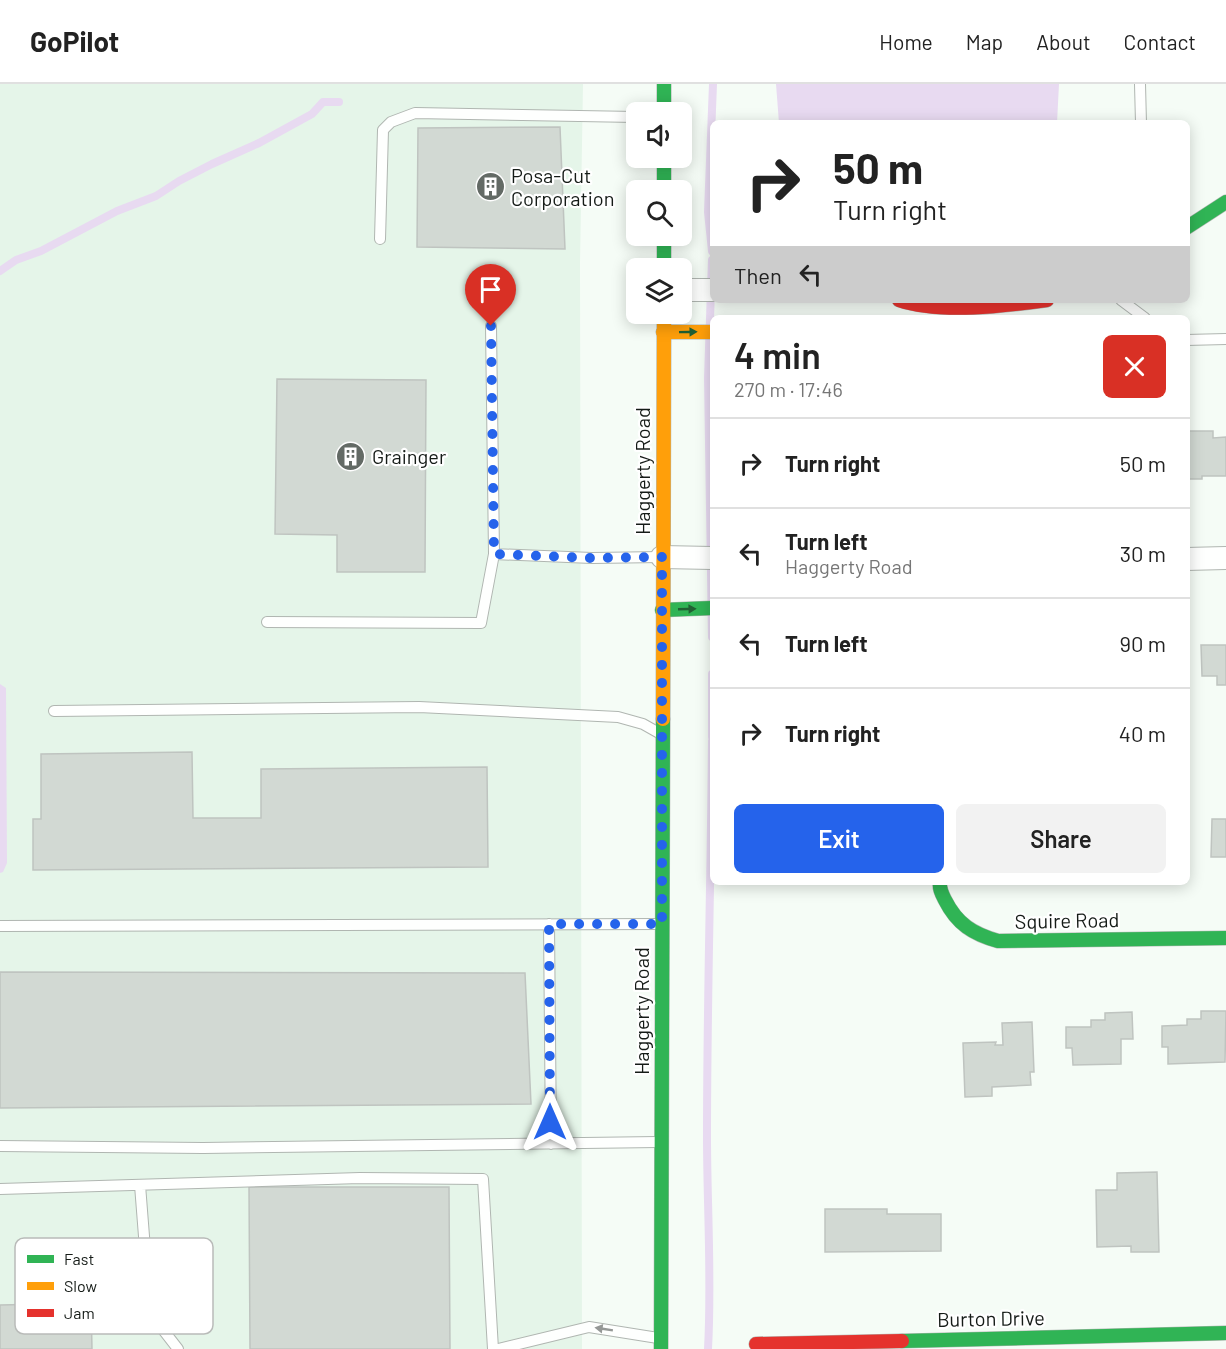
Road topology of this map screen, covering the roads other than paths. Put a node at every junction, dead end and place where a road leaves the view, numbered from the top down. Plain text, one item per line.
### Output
1 (664, 84) edge
2 (1140, 84) edge
3 (664, 102) edge
4 (626, 117) edge
5 (1141, 120) edge
6 (1226, 202) edge
7 (1190, 225) edge
8 (380, 239) dead end
9 (692, 290) edge
10 (710, 290) edge
11 (908, 303) edge
12 (1026, 303) edge
13 (1125, 303) edge
14 (896, 315) edge
15 (1141, 315) edge
16 (663, 324) edge
17 (491, 326) dead end
18 (710, 332) edge
19 (663, 333) junction
20 (1226, 339) edge
21 (1190, 340) edge
22 (494, 554) junction
23 (662, 557) junction
24 (710, 558) edge
25 (1226, 558) edge
26 (1190, 559) edge
27 (710, 608) edge
28 (662, 610) junction
29 (267, 622) dead end
30 (54, 711) dead end
31 (662, 735) junction
32 (939, 885) edge
33 (549, 924) junction
34 (662, 924) junction
35 (0, 927) edge
36 (1226, 938) edge
37 (661, 1142) junction
38 (550, 1144) junction
39 (0, 1146) edge
40 (140, 1185) junction
41 (0, 1189) edge
42 (144, 1238) edge
43 (1226, 1333) edge
44 (166, 1334) edge
45 (661, 1344) edge
46 (756, 1344) dead end
47 (178, 1349) edge
48 (493, 1349) edge
49 (498, 1349) edge

1 - 3 street
2 - 5 lane
4 - 8 lane
6 - 7 street
9 - 10 street
11 - 12 street
11 - 14 street
13 - 15 lane
16 - 19 street, Haggerty Road
17 - 22 lane
19 -> 18 street
19 - 23 street, Haggerty Road
20 - 21 lane
22 - 23 lane
22 - 29 lane
23 - 24 street
23 - 28 street, Haggerty Road
25 - 26 street
28 -> 27 street
28 - 31 street, Haggerty Road
30 - 31 lane
31 - 34 street, Haggerty Road
32 - 36 street, Squire Road
33 - 34 lane
33 - 35 lane
33 - 38 lane
34 - 37 street, Haggerty Road
37 - 38 lane
37 - 45 street, Haggerty Road
38 - 39 lane
40 - 41 lane
40 - 42 lane
40 - 48 lane
43 - 46 street, Burton Drive
44 - 47 lane
45 -> 49 lane

